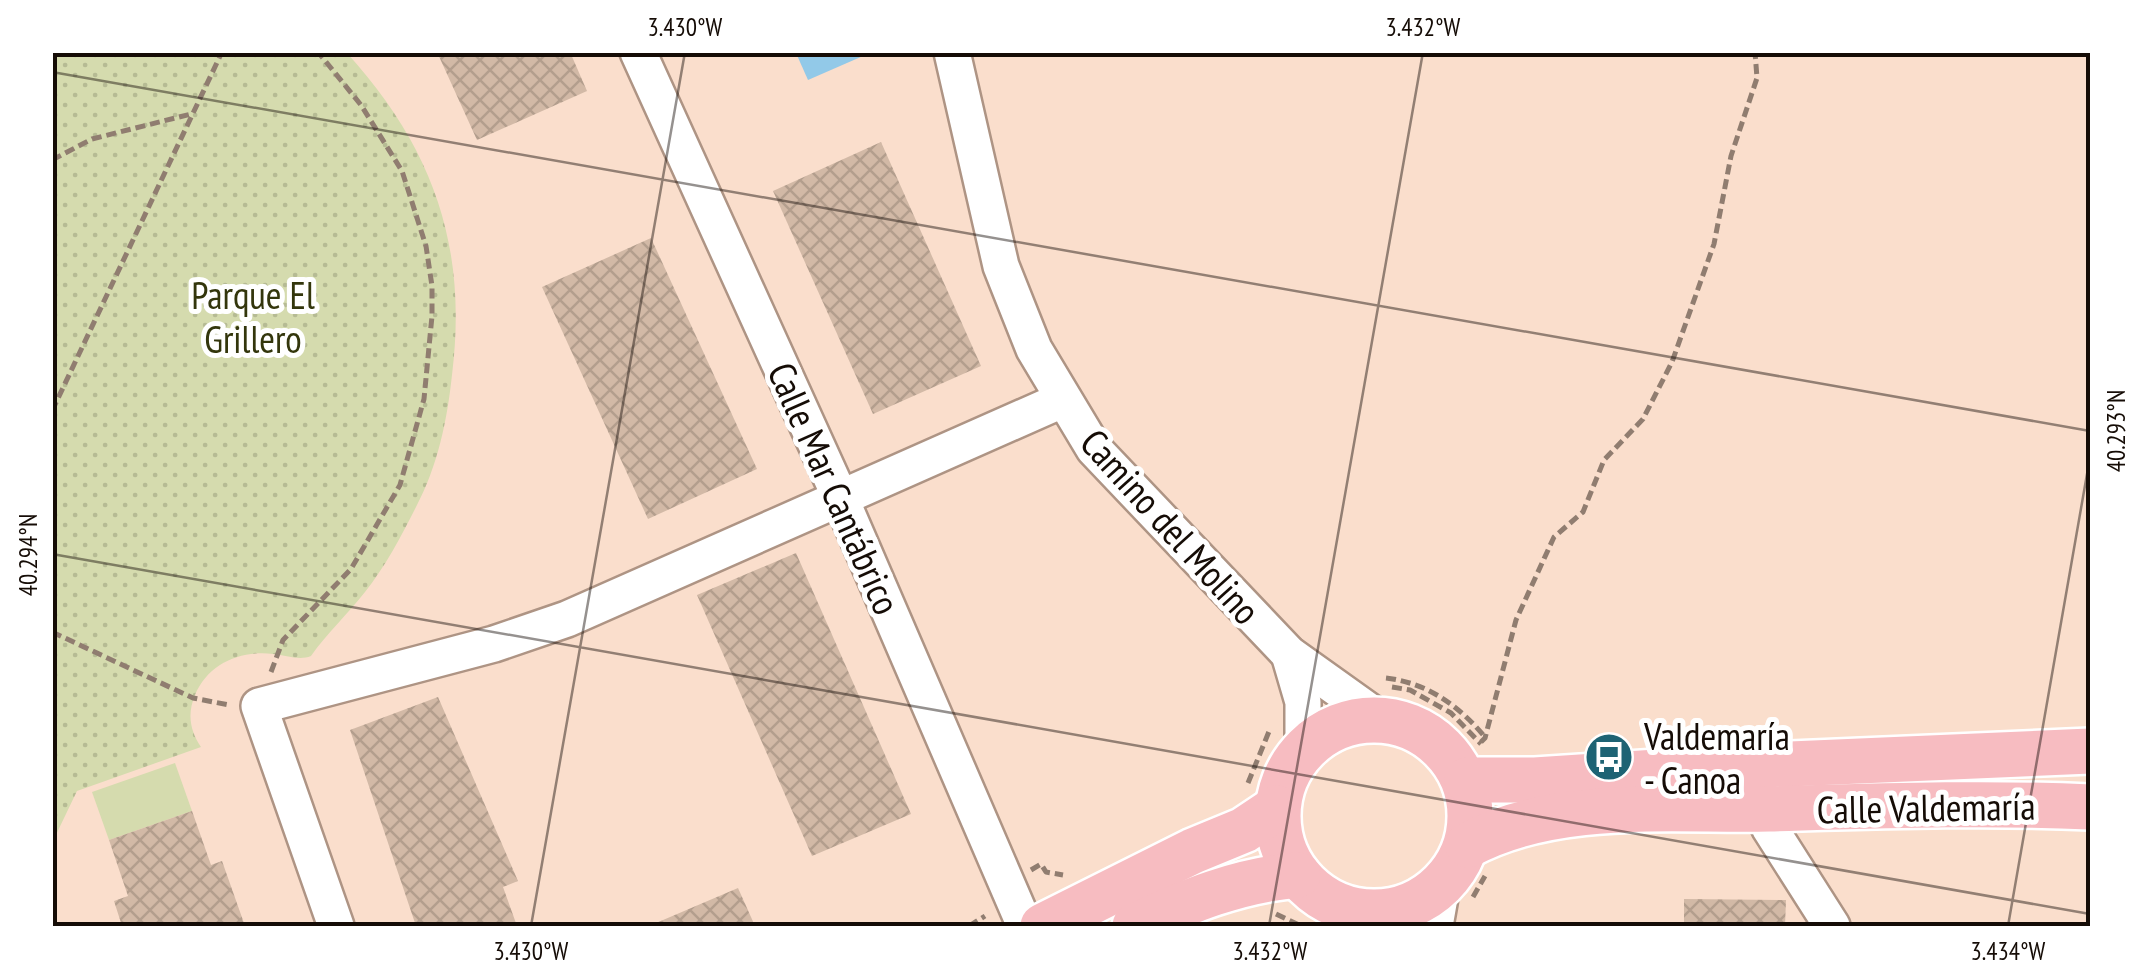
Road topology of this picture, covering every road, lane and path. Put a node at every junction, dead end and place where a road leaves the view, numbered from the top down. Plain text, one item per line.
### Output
1 (222, 52) edge
2 (318, 52) edge
3 (638, 52) edge
4 (952, 52) edge
5 (1754, 52) edge
6 (193, 113) junction
7 (52, 160) edge
8 (1062, 400) junction
9 (52, 410) edge
10 (840, 497) junction
11 (52, 632) edge
12 (1319, 694) junction
13 (259, 706) junction
14 (1380, 719) junction
15 (1303, 749) junction
16 (2090, 751) edge
17 (1473, 760) junction
18 (1260, 802) junction
19 (2090, 807) edge
20 (1769, 809) junction
21 (1468, 845) junction
22 (1078, 868) dead end
23 (1298, 875) junction
24 (1008, 882) junction
25 (1439, 906) edge
26 (1386, 920) edge
27 (336, 926) edge
28 (968, 926) edge
29 (1025, 926) edge
30 (1043, 926) edge
31 (1135, 926) edge
32 (1832, 926) edge

1 - 6 path
2 - 13 path
3 - 10 street, Calle Mar Cantábrico
4 - 8 street, Camino del Molino
5 - 17 path
6 - 7 path
6 - 9 path
8 - 10 street
8 - 12 street, Camino del Molino
10 - 13 street
10 - 24 street, Calle Mar Cantábrico
11 - 13 path
12 - 14 street
12 - 15 street, Camino del Molino
12 - 17 path
12 - 18 path
13 - 27 street
14 - 15 main road
14 - 17 main road
15 - 18 main road
16 - 17 main road, Calle Valdemaría
17 - 21 main road
18 - 23 main road
18 - 30 main road
19 - 20 main road, Calle Valdemaría
20 - 21 main road, Calle Valdemaría
20 - 32 street
21 - 25 main road
22 - 24 path
23 - 26 main road
23 - 31 main road
24 - 28 path
24 - 29 street, Calle Mar Cantábrico
25 - 26 main road

